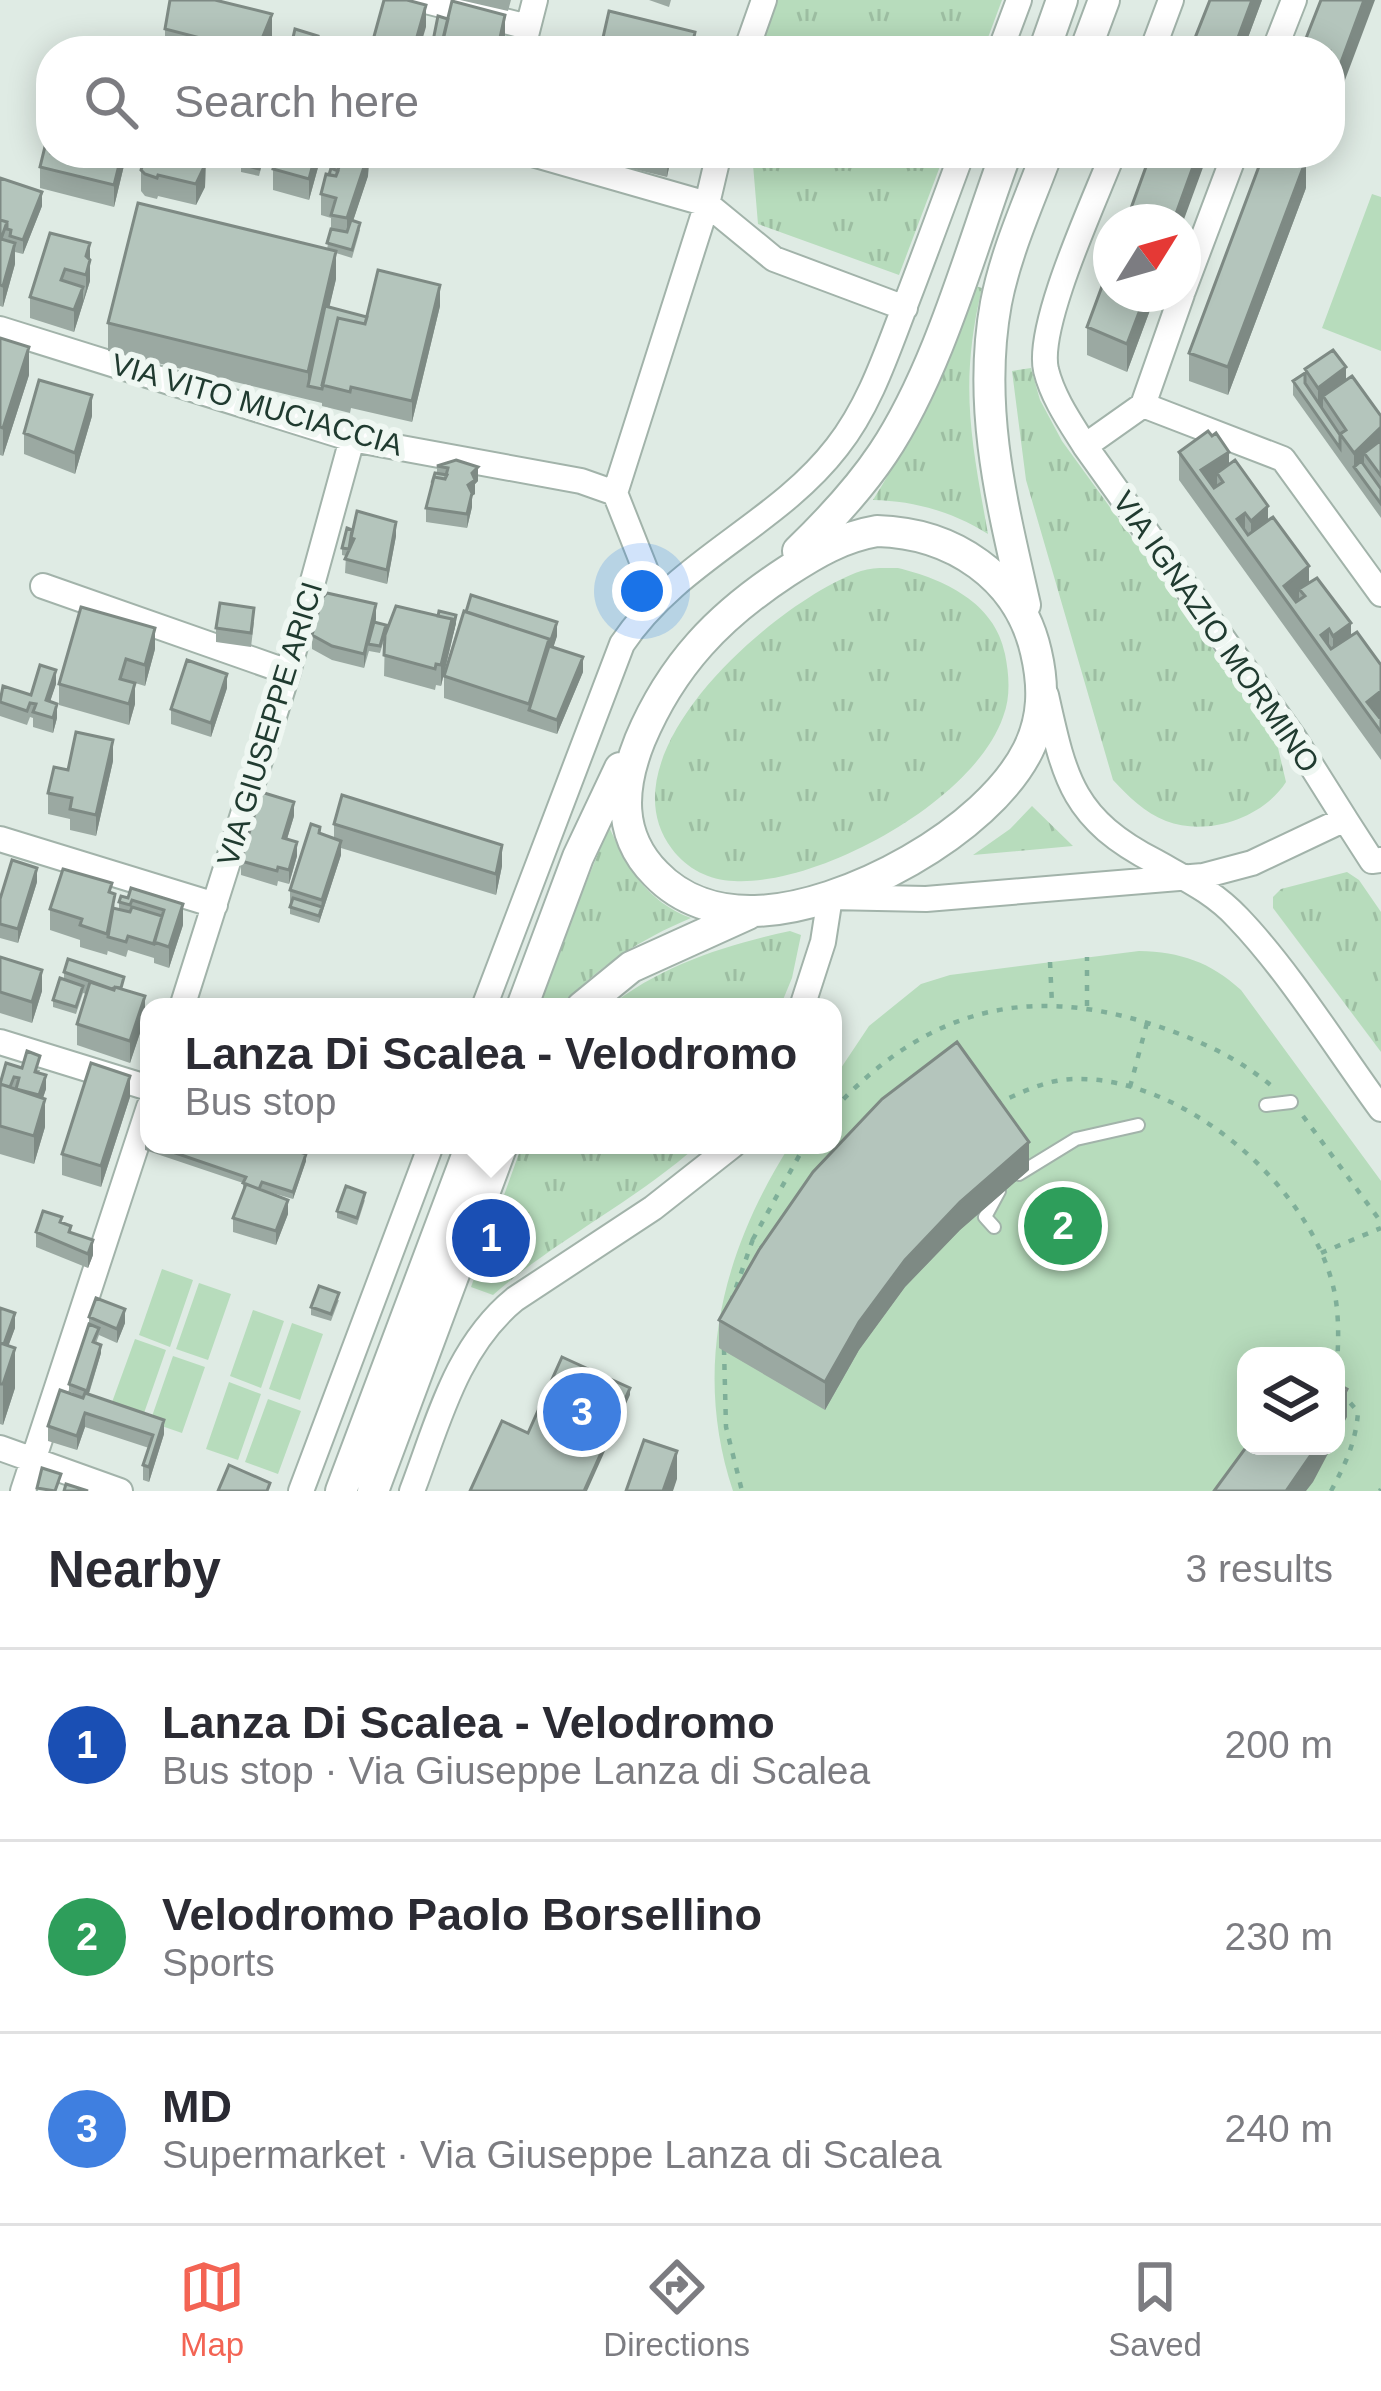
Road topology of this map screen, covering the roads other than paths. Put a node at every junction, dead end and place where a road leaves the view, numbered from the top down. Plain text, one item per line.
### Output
1 (422, 0) edge
2 (535, 0) edge
3 (764, 0) edge
4 (1019, 0) edge
5 (1062, 0) edge
6 (1104, 0) edge
7 (1172, 0) edge
8 (1294, 0) edge
9 (517, 36) edge
10 (526, 36) edge
11 (751, 36) edge
12 (1006, 36) edge
13 (1049, 36) edge
14 (1091, 36) edge
15 (1158, 36) edge
16 (1280, 36) edge
17 (581, 168) edge
18 (715, 168) edge
19 (956, 168) edge
20 (1001, 168) edge
21 (1042, 168) edge
22 (1107, 168) edge
23 (1229, 168) edge
24 (707, 204) junction
25 (1201, 242) edge
26 (904, 308) junction
27 (1175, 312) edge
28 (0, 329) edge
29 (1143, 405) junction
30 (352, 439) junction
31 (1085, 446) junction
32 (616, 493) junction
33 (43, 586) dead end
34 (1381, 594) edge
35 (750, 596) junction
36 (657, 598) junction
37 (1030, 623) junction
38 (287, 672) junction
39 (1042, 681) junction
40 (655, 705) junction
41 (1345, 819) junction
42 (0, 839) edge
43 (1252, 863) junction
44 (1378, 867) edge
45 (1186, 877) junction
46 (830, 897) junction
47 (214, 905) junction
48 (754, 911) junction
49 (1262, 948) junction
50 (185, 998) edge
51 (487, 998) edge
52 (526, 998) edge
53 (593, 998) edge
54 (805, 998) edge
55 (0, 1042) edge
56 (140, 1085) edge
57 (1292, 1102) road end
58 (1267, 1105) dead end
59 (1381, 1109) edge
60 (1138, 1125) dead end
61 (140, 1135) edge
62 (428, 1154) edge
63 (468, 1154) edge
64 (499, 1154) edge
65 (723, 1154) edge
66 (994, 1227) dead end
67 (400, 1418) junction
68 (435, 1431) junction
69 (0, 1448) edge
70 (33, 1459) junction
71 (23, 1491) edge
72 (120, 1491) edge
73 (301, 1491) edge
74 (341, 1491) edge
75 (373, 1491) edge
76 (412, 1491) edge

1 - 9 street
2 - 10 street
3 - 11 street
4 - 12 street
5 - 13 street
6 - 14 street
7 - 15 street
8 - 16 street
17 - 24 street
18 - 24 street
19 - 26 street
20 - 35 street
21 - 37 street
22 - 31 street, VIA IGNAZIO MORMINO
23 - 25 street
24 - 26 street
24 - 32 street
26 - 36 street
27 - 29 street
28 - 30 street, VIA VITO MUCIACCIA
29 - 31 street
29 - 34 street
30 - 32 street, VIA VITO MUCIACCIA
30 - 38 street, VIA GIUSEPPE ARICI
31 - 41 street, VIA IGNAZIO MORMINO
32 - 36 street
33 - 38 street
35 - 37 street
35 - 40 street
36 - 51 street
37 - 39 street
38 - 47 street, VIA GIUSEPPE ARICI
39 - 45 street
39 - 46 street
40 - 48 street
40 - 52 street
41 - 43 street
41 - 44 street, VIA IGNAZIO MORMINO
42 - 47 street
43 - 45 street
43 - 49 street
45 - 46 street
45 - 49 street
46 - 48 street
46 - 54 street
47 - 50 street, VIA GIUSEPPE ARICI
48 - 53 street
49 - 59 street
55 - 56 street
57 - 58 lane
60 - 66 lane
61 - 70 street
62 - 73 street
63 - 74 street
64 - 67 street
65 - 68 street
67 - 68 street
67 - 75 street
68 - 76 street
69 - 70 street
70 - 71 street
70 - 72 street

